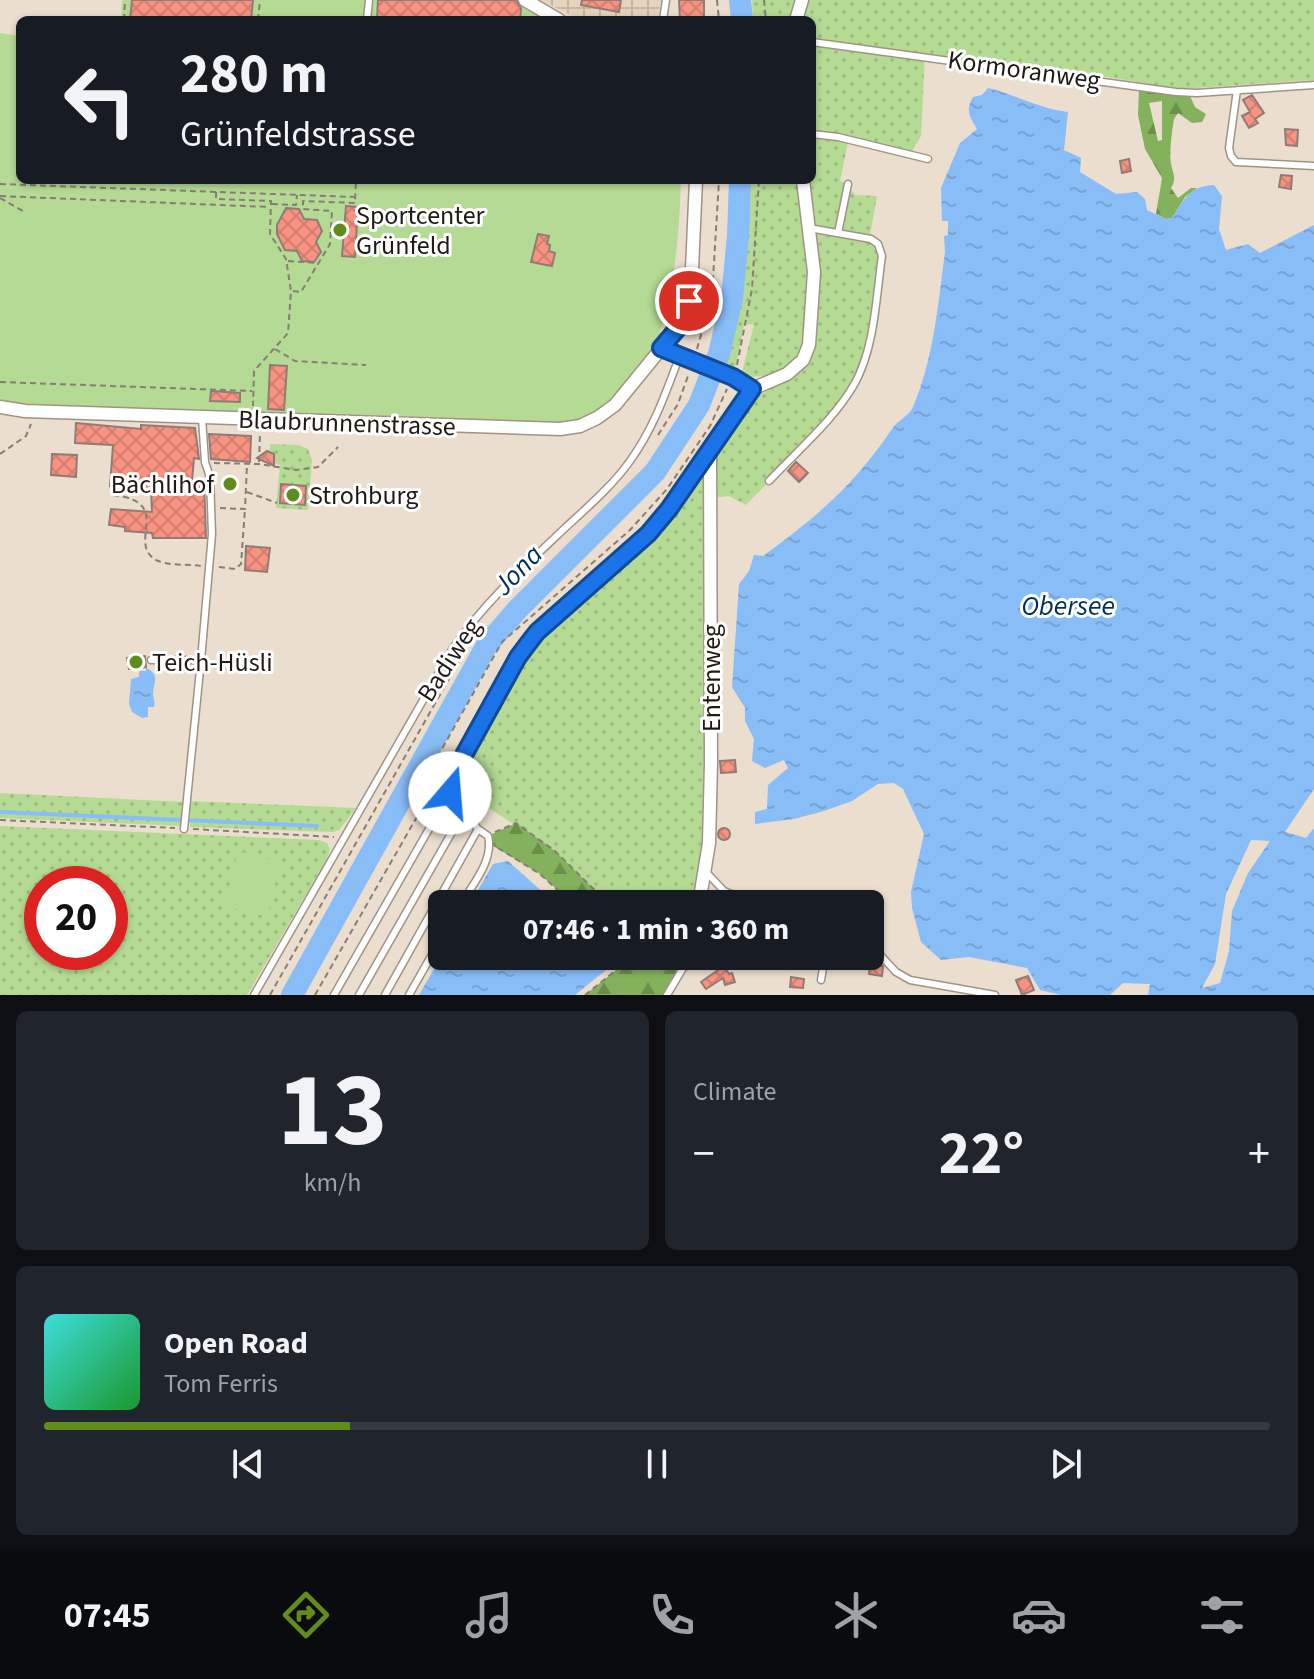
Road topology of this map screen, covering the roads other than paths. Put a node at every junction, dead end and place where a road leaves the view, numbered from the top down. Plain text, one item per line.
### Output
1 (525, 0) edge
2 (552, 16) edge
3 (816, 43) edge
4 (1314, 85) edge
5 (1237, 90) junction
6 (816, 134) edge
7 (928, 159) dead end
8 (1314, 166) edge
9 (696, 184) edge
10 (804, 184) edge
11 (848, 184) dead end
12 (809, 228) junction
13 (838, 233) junction
14 (661, 348) junction
15 (680, 355) junction
16 (752, 389) junction
17 (0, 407) edge
18 (202, 418) junction
19 (710, 450) junction
20 (769, 481) dead end
21 (151, 660) dead end
22 (201, 660) junction
23 (447, 785) junction
24 (464, 811) junction
25 (184, 827) road end
26 (478, 829) junction
27 (706, 872) junction
28 (469, 890) edge
29 (702, 890) edge
30 (723, 890) edge
31 (884, 959) edge
32 (428, 962) edge
33 (681, 970) edge
34 (823, 970) edge
35 (821, 980) dead end
36 (254, 995) edge
37 (334, 995) edge
38 (359, 995) edge
39 (385, 995) edge
40 (409, 995) edge
41 (667, 995) edge
42 (995, 995) edge

1 - 2 street
3 - 5 lane, Kormoranweg
4 - 5 lane, Kormoranweg
5 - 8 lane
6 - 7 lane
9 - 14 street, Blaubrunnenstrasse
10 - 12 street
11 - 13 lane
12 - 13 lane
12 - 16 street
13 - 20 lane
14 - 15 street
14 - 18 street, Blaubrunnenstrasse
15 - 16 street
15 - 36 lane, Badiweg
16 - 19 street
17 - 18 street, Blaubrunnenstrasse
18 - 22 lane
19 - 23 street
19 - 27 street, Entenweg
21 - 22 lane
22 - 25 lane
23 - 24 lane
23 - 37 lane
24 - 26 lane
24 - 38 lane
26 - 28 lane
26 - 39 lane
27 - 29 street, Entenweg
27 - 30 lane
31 - 42 lane
32 - 40 lane
33 - 41 lane
34 - 35 lane

